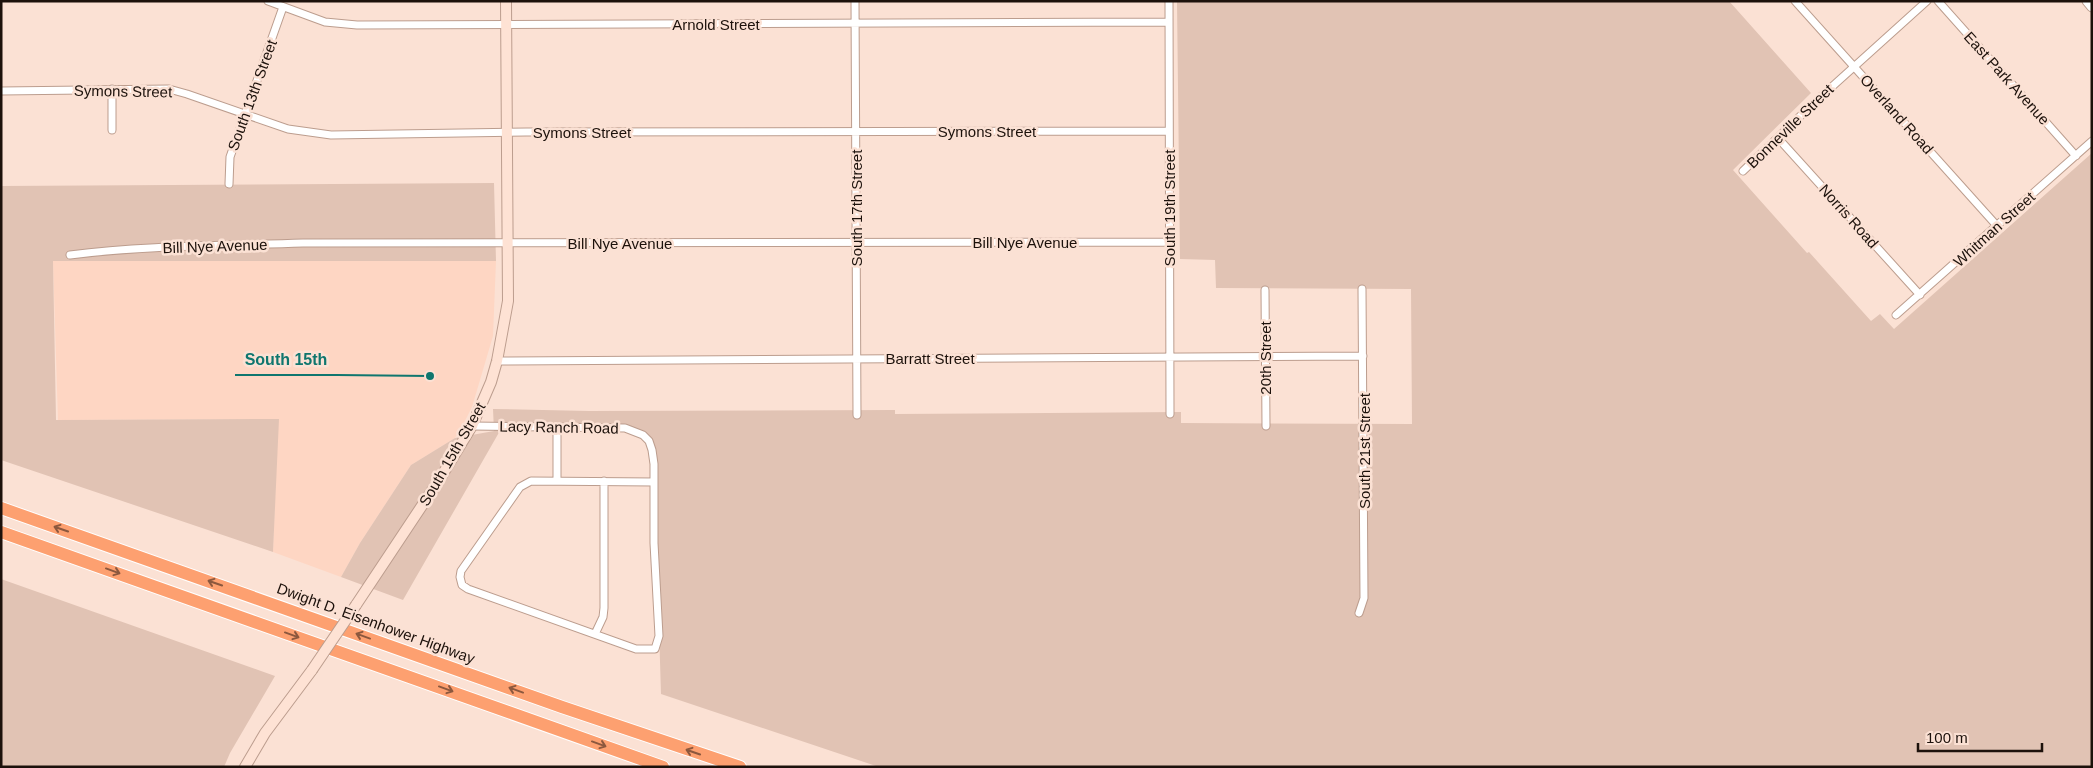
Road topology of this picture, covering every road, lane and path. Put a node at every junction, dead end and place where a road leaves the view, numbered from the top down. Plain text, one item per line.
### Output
1 (268, 1) edge
2 (506, 1) edge
3 (855, 1) edge
4 (1169, 1) edge
5 (1795, 1) edge
6 (1927, 1) edge
7 (1938, 1) edge
8 (2087, 1) edge
9 (283, 7) junction
10 (2092, 7) edge
11 (1169, 22) junction
12 (856, 23) junction
13 (506, 24) junction
14 (1854, 66) junction
15 (112, 90) junction
16 (1, 91) edge
17 (245, 115) junction
18 (112, 130) dead end
19 (856, 131) junction
20 (1169, 131) junction
21 (507, 132) junction
22 (1778, 138) junction
23 (2092, 141) edge
24 (2076, 156) junction
25 (1743, 172) dead end
26 (229, 184) dead end
27 (1998, 227) junction
28 (856, 242) junction
29 (1169, 242) junction
30 (508, 243) junction
31 (70, 255) dead end
32 (1362, 289) dead end
33 (1265, 290) dead end
34 (1920, 295) junction
35 (1896, 316) dead end
36 (1265, 356) junction
37 (1362, 356) junction
38 (1170, 357) junction
39 (857, 359) junction
40 (497, 361) junction
41 (1170, 414) dead end
42 (857, 415) dead end
43 (472, 426) junction
44 (1266, 426) dead end
45 (557, 427) junction
46 (557, 480) junction
47 (604, 481) junction
48 (654, 482) junction
49 (1, 508) edge
50 (1, 532) edge
51 (1359, 613) dead end
52 (595, 634) junction
53 (245, 767) edge
54 (663, 767) edge
55 (740, 767) edge

1 - 9 street, Arnold Street
2 - 13 main road, South 15th Street
3 - 12 street, South 17th Street
4 - 11 street, South 19th Street
5 - 14 street, Overland Road
6 - 14 street, Bonneville Street
7 - 24 street, East Park Avenue
8 - 10 street
9 - 13 street, Arnold Street
9 - 17 street, South 13th Street
11 - 12 street, Arnold Street
11 - 20 street, South 19th Street
12 - 13 street, Arnold Street
12 - 19 street, South 17th Street
13 - 21 main road, South 15th Street
14 - 22 street, Bonneville Street
14 - 27 street, Overland Road
15 - 16 street, Symons Street
15 - 17 street, Symons Street
15 - 18 street
17 - 21 street, Symons Street
17 - 26 street, South 13th Street
19 - 20 street, Symons Street
19 - 21 street, Symons Street
19 - 28 street, South 17th Street
20 - 29 street, South 19th Street
21 - 30 main road, South 15th Street
22 - 25 street, Bonneville Street
22 - 34 street, Norris Road
23 - 24 street, Whitman Street
24 - 27 street, Whitman Street
27 - 34 street, Whitman Street
28 - 29 street, Bill Nye Avenue
28 - 30 street, Bill Nye Avenue
28 - 39 street, South 17th Street
29 - 38 street, South 19th Street
30 - 31 street, Bill Nye Avenue
30 - 40 main road, South 15th Street
32 - 37 street, South 21st Street
33 - 36 street, 20th Street
34 - 35 street, Whitman Street
36 - 37 street, Barratt Street
36 - 38 street, Barratt Street
36 - 44 street, 20th Street
37 - 51 street, South 21st Street
38 - 39 street, Barratt Street
38 - 41 street, South 19th Street
39 - 40 street, Barratt Street
39 - 42 street, South 17th Street
40 - 43 main road, South 15th Street
43 - 45 street, Lacy Ranch Road
43 - 53 main road, South 15th Street, bridge
45 - 46 street
45 - 48 street, Lacy Ranch Road
46 - 47 street
46 - 52 street
47 - 48 street
47 - 52 street
48 - 52 street, Lacy Ranch Road
55 -> 49 highway, Dwight D. Eisenhower Highway
50 -> 54 highway

